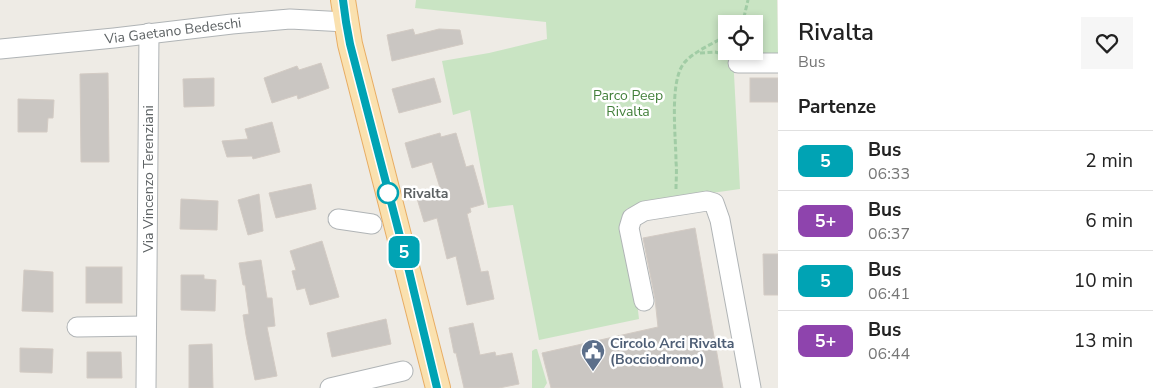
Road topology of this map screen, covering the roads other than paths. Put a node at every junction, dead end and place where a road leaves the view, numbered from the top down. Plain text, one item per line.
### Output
1 (345, 11) edge
2 (149, 33) junction
3 (0, 49) edge
4 (738, 63) road end
5 (778, 63) edge
6 (338, 219) dead end
7 (372, 224) dead end
8 (644, 301) dead end
9 (146, 326) junction
10 (77, 327) dead end
11 (403, 371) dead end
12 (146, 388) edge
13 (330, 388) edge
14 (438, 388) edge
15 (751, 388) edge

1 - 2 street, Via Gaetano Bedeschi
1 - 14 main road
2 - 3 street, Via Gaetano Bedeschi
2 - 9 street, Via Vincenzo Terenziani
4 - 5 street
6 - 7 street
8 - 15 street
9 - 10 street
9 - 12 street, Via Vincenzo Terenziani
11 - 13 street

